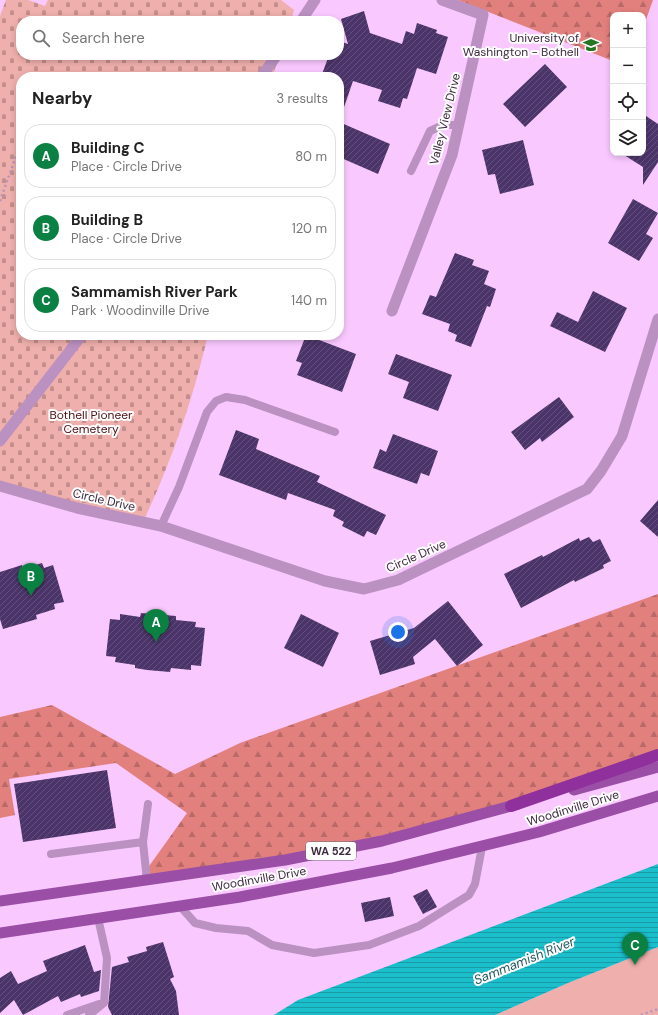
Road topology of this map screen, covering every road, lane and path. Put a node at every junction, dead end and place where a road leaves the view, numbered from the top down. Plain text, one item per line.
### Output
1 (315, 0) edge
2 (442, 0) edge
3 (304, 16) edge
4 (273, 60) edge
5 (265, 72) edge
6 (459, 125) junction
7 (16, 156) edge
8 (411, 171) dead end
9 (0, 201) edge
10 (392, 311) dead end
11 (658, 319) edge
12 (78, 340) edge
13 (335, 432) dead end
14 (0, 441) edge
15 (0, 486) edge
16 (161, 526) junction
17 (658, 755) edge
18 (658, 767) edge
19 (658, 796) edge
20 (148, 804) dead end
21 (512, 806) junction
22 (143, 842) junction
23 (482, 847) junction
24 (51, 854) dead end
25 (147, 881) junction
26 (0, 901) edge
27 (180, 906) junction
28 (98, 918) junction
29 (0, 932) edge
30 (104, 1003) junction
31 (658, 1009) edge
32 (67, 1015) edge
33 (89, 1015) edge
34 (641, 1015) edge

1 - 3 street
2 - 6 street, Valley View Drive
4 - 5 street
6 - 8 lane
6 - 10 street, Valley View Drive
7 - 9 path
11 - 16 street, Circle Drive
12 - 14 street
13 - 16 lane
15 - 16 street, Circle Drive
17 - 21 highway
18 - 21 main road, Woodinville Drive / WA 522
19 - 23 main road, Woodinville Drive / WA 522
20 - 22 lane
21 - 25 main road, Woodinville Drive / WA 522
22 - 24 lane
22 - 25 lane
23 - 27 main road, Woodinville Drive / WA 522
23 - 27 lane
25 - 26 main road, Woodinville Drive / WA 522
27 - 28 main road, Woodinville Drive / WA 522
28 - 29 main road, Woodinville Drive / WA 522
28 - 30 lane
30 - 32 lane
30 - 33 lane
31 - 34 path

